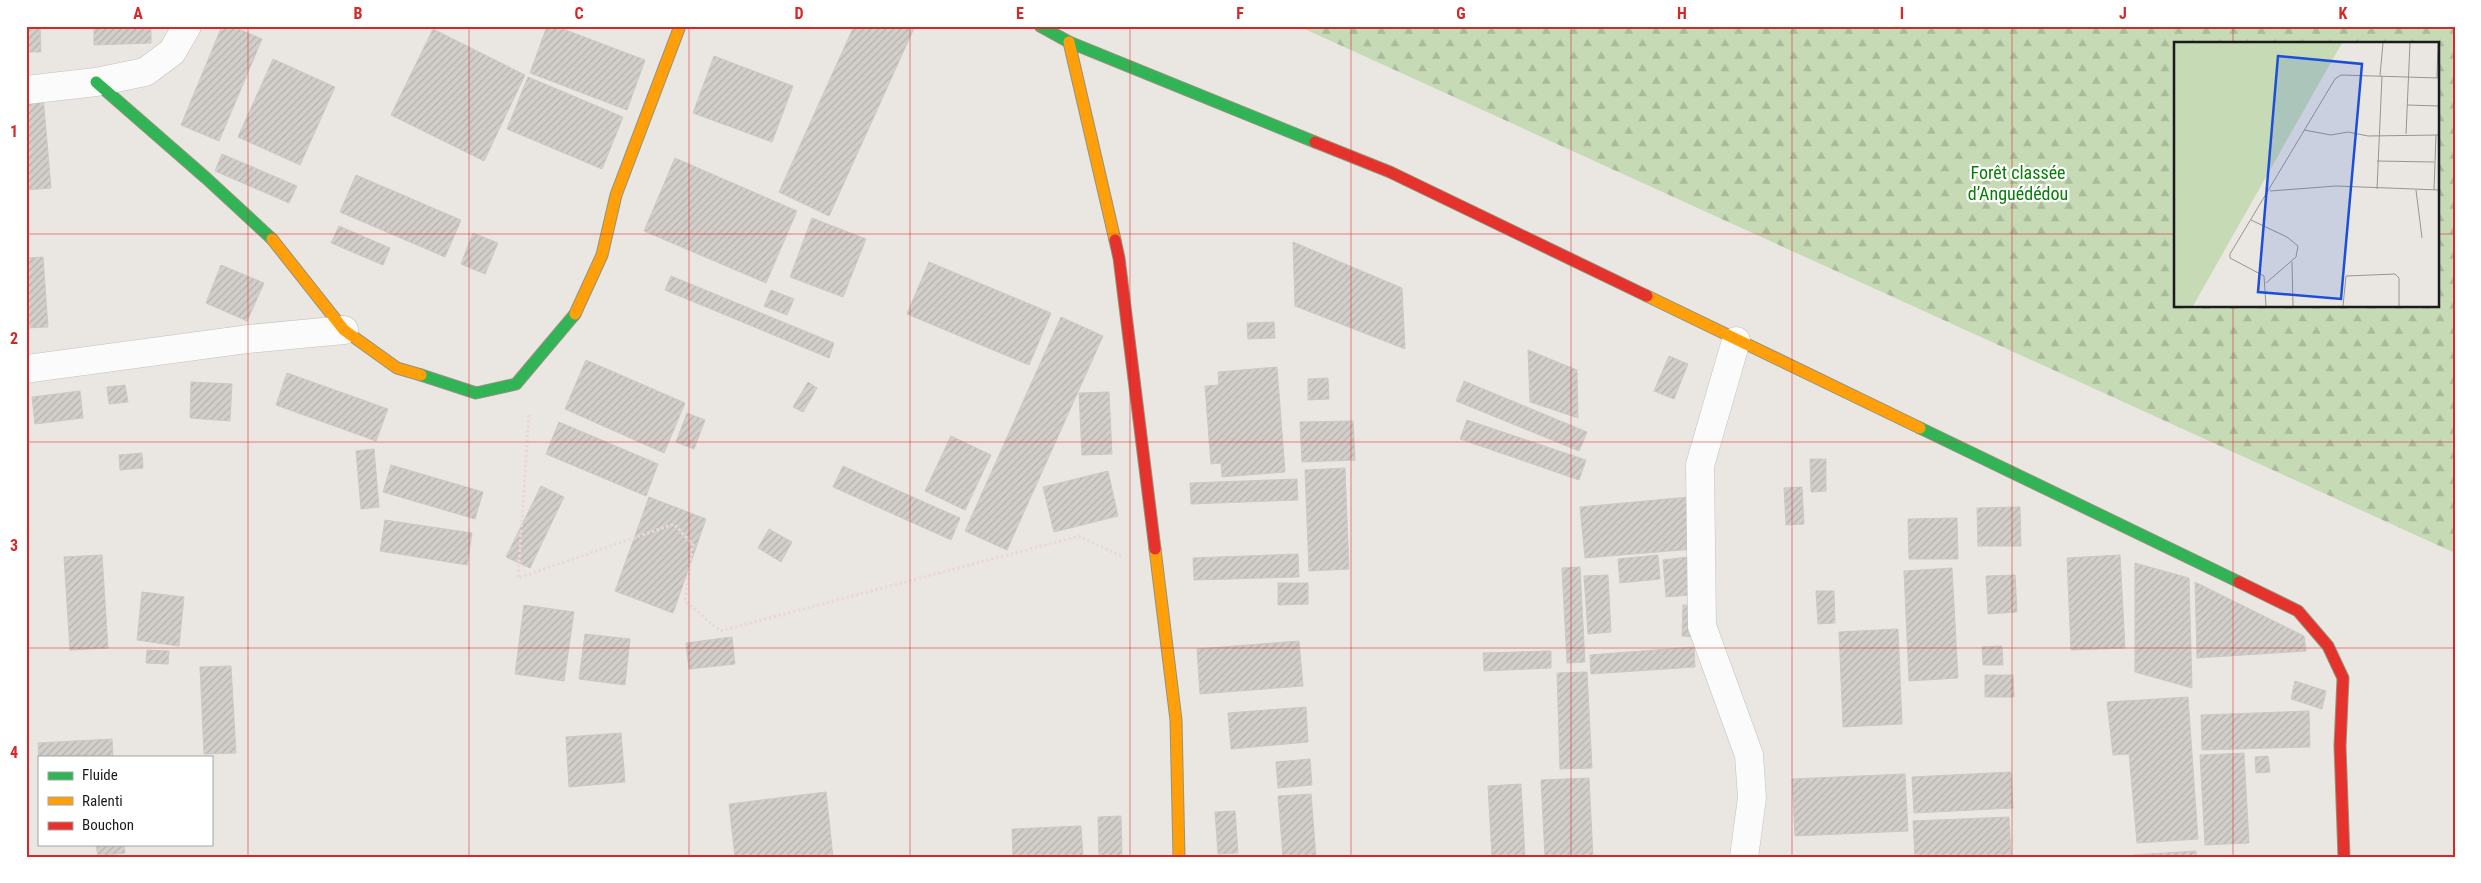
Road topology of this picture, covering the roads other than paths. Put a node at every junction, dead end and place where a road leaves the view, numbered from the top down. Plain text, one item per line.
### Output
1 (187, 26) edge
2 (680, 26) edge
3 (1040, 26) edge
4 (1070, 42) junction
5 (96, 82) junction
6 (26, 90) edge
7 (344, 330) junction
8 (1736, 341) junction
9 (26, 369) edge
10 (1179, 857) edge
11 (1744, 857) edge
12 (2344, 857) edge

1 - 5 street
2 - 7 street
3 - 4 street
4 - 8 street
4 - 10 street
5 - 6 street
5 - 7 street
7 - 9 street
8 - 11 street
8 - 12 street

